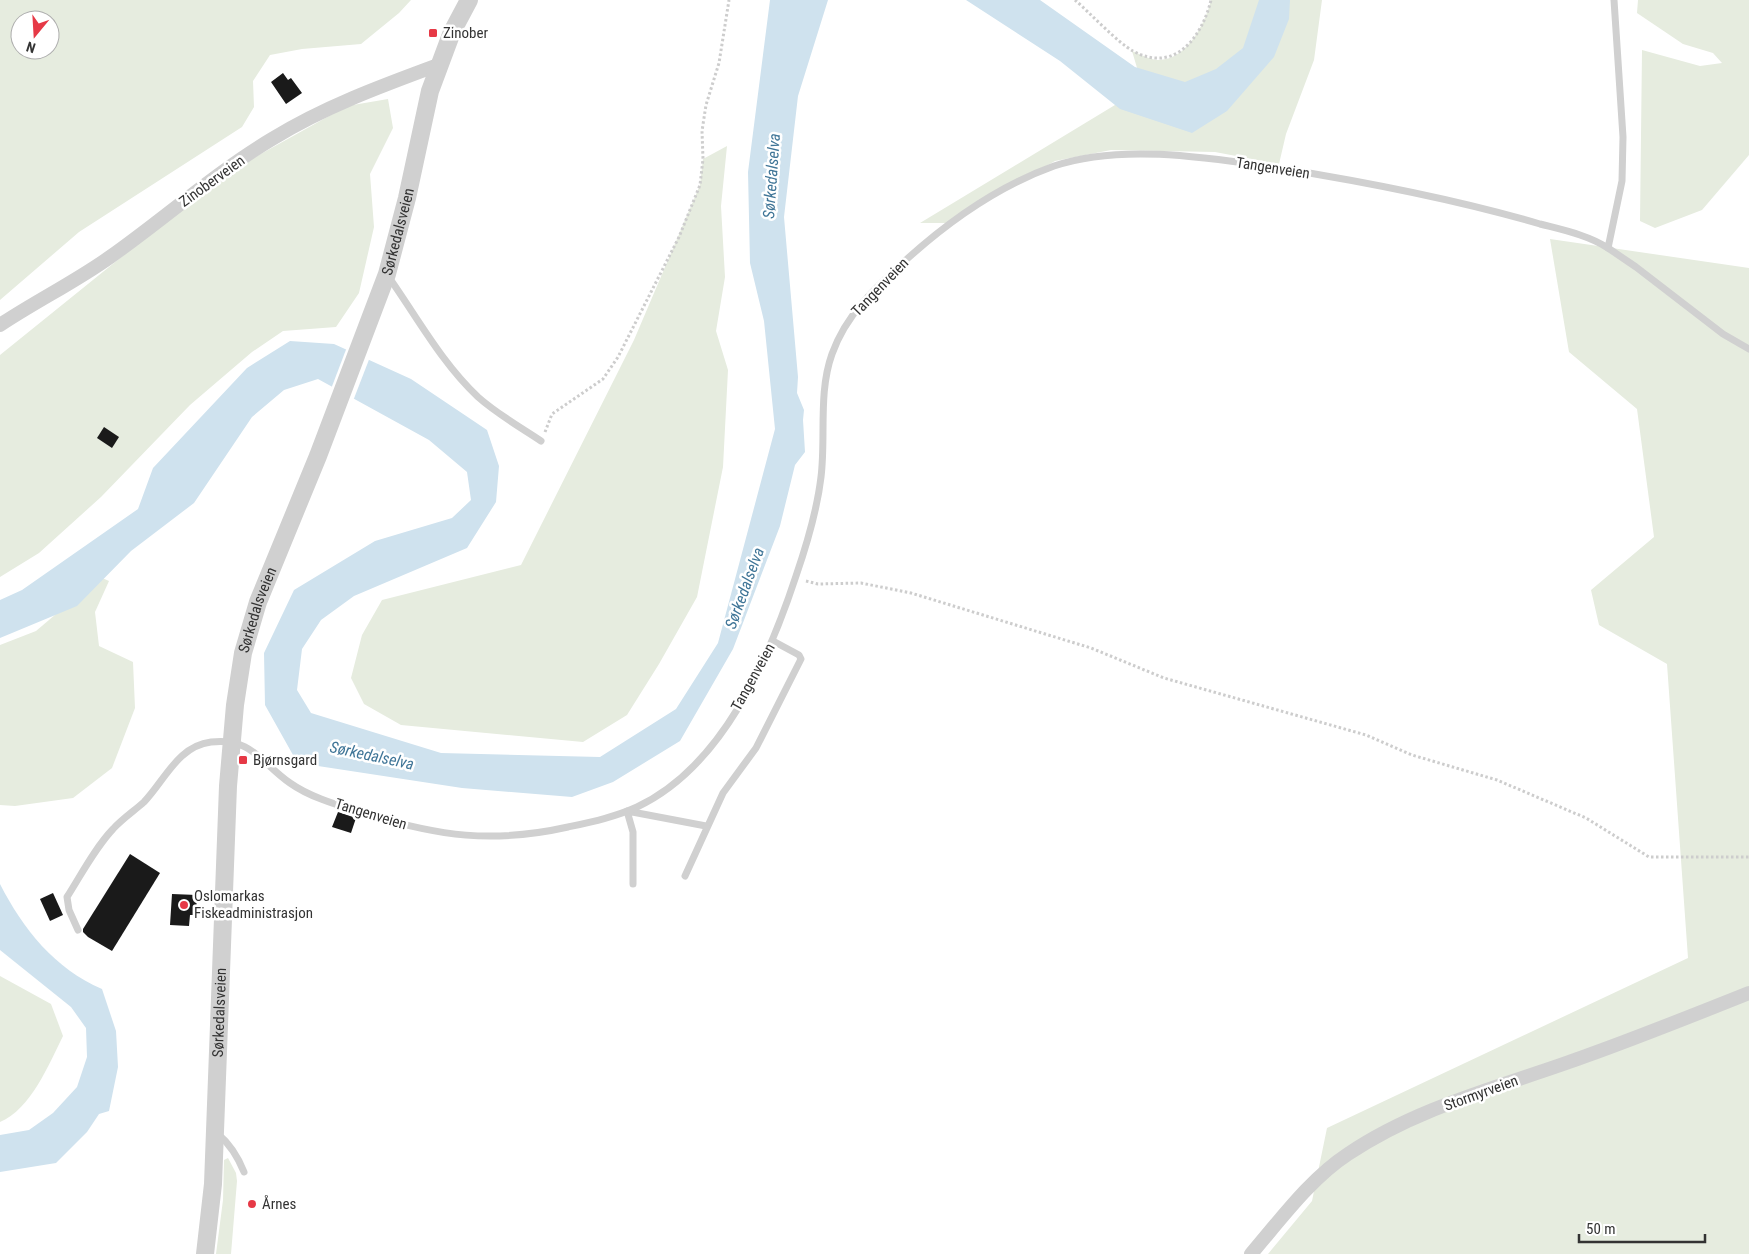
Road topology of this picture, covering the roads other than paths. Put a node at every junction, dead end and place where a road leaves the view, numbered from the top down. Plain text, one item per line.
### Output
1 (469, 0) edge
2 (1614, 0) edge
3 (438, 65) junction
4 (1608, 248) junction
5 (387, 274) junction
6 (0, 324) edge
7 (1749, 349) edge
8 (541, 441) road end
9 (773, 641) junction
10 (232, 742) junction
11 (627, 811) junction
12 (706, 826) junction
13 (684, 876) dead end
14 (633, 884) dead end
15 (78, 930) dead end
16 (1749, 993) edge
17 (215, 1133) junction
18 (244, 1172) dead end
19 (205, 1254) edge
20 (1251, 1254) edge

1 - 3 street, Sørkedalsveien
2 - 4 lane
3 - 5 street, Sørkedalsveien
3 - 6 street, Zinoberveien
4 - 7 lane, Tangenveien
4 - 9 lane, Tangenveien
5 - 8 lane
5 - 10 street, Sørkedalsveien
9 - 11 lane, Tangenveien
9 - 12 lane
10 - 11 lane, Tangenveien
10 - 15 lane
10 - 17 street, Sørkedalsveien
11 - 12 lane
11 - 14 lane
12 - 13 lane
16 - 20 street, Stormyrveien
17 - 18 lane
17 - 19 street, Sørkedalsveien

